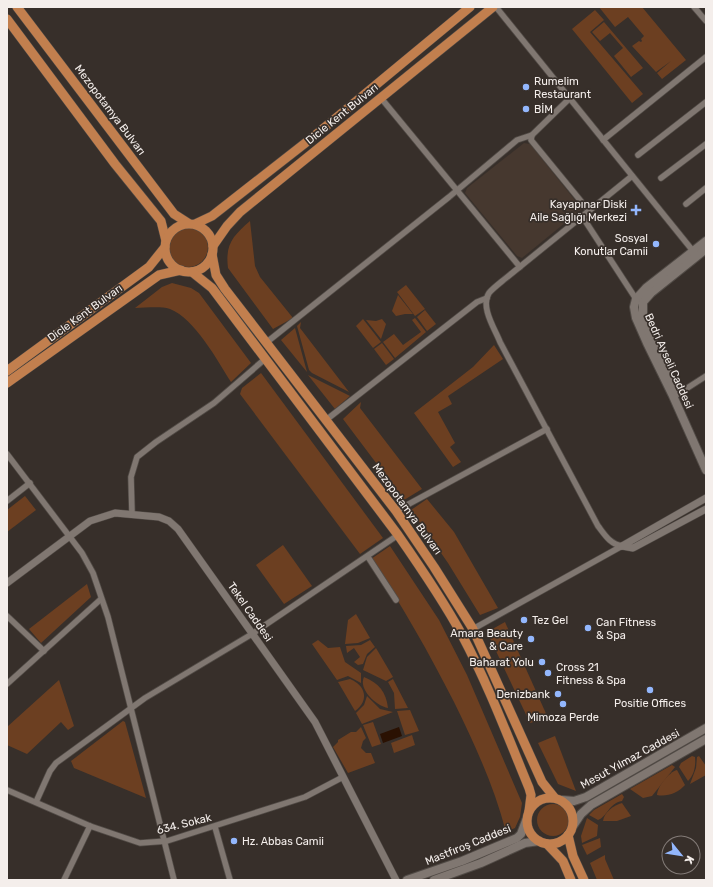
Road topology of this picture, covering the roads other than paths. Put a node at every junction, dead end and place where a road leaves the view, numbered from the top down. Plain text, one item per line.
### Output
1 (18, 7) edge
2 (470, 7) edge
3 (493, 7) edge
4 (496, 7) edge
5 (694, 7) edge
6 (7, 20) edge
7 (706, 22) edge
8 (706, 57) edge
9 (381, 98) junction
10 (569, 99) junction
11 (706, 102) edge
12 (532, 135) junction
13 (603, 140) junction
14 (706, 144) edge
15 (638, 155) dead end
16 (632, 176) junction
17 (661, 178) dead end
18 (706, 188) edge
19 (458, 190) junction
20 (686, 204) dead end
21 (589, 211) junction
22 (582, 216) junction
23 (192, 224) junction
24 (706, 241) edge
25 (165, 244) junction
26 (706, 249) edge
27 (213, 250) junction
28 (693, 251) junction
29 (520, 267) junction
30 (180, 270) junction
31 (192, 272) junction
32 (486, 298) junction
33 (636, 299) junction
34 (267, 342) junction
35 (265, 359) junction
36 (7, 372) edge
37 (706, 376) edge
38 (7, 383) edge
39 (678, 394) junction
40 (326, 420) junction
41 (546, 429) junction
42 (7, 454) edge
43 (706, 457) edge
44 (706, 470) edge
45 (30, 483) junction
46 (706, 498) edge
47 (7, 501) edge
48 (706, 509) edge
49 (396, 511) junction
50 (132, 513) junction
51 (69, 536) junction
52 (398, 536) junction
53 (622, 546) junction
54 (368, 557) junction
55 (7, 583) edge
56 (102, 599) junction
57 (396, 600) dead end
58 (7, 616) edge
59 (473, 629) junction
60 (252, 634) junction
61 (44, 651) junction
62 (7, 684) edge
63 (130, 708) junction
64 (706, 728) edge
65 (706, 739) edge
66 (343, 777) junction
67 (7, 790) edge
68 (558, 798) junction
69 (36, 802) junction
70 (528, 815) junction
71 (90, 826) junction
72 (573, 826) junction
73 (215, 827) junction
74 (568, 835) junction
75 (165, 841) junction
76 (543, 842) junction
77 (64, 880) edge
78 (174, 880) edge
79 (230, 880) edge
80 (396, 880) edge
81 (407, 880) edge
82 (434, 880) edge
83 (571, 880) edge
84 (584, 880) edge

1 - 23 main road, Mezopotamya Bulvarı
2 - 23 main road, Dicle Kent Bulvarı
3 - 9 main road, Dicle Kent Bulvarı
4 - 10 street
5 - 7 street
6 - 25 main road
8 - 13 street
9 - 19 street
9 - 27 main road, Dicle Kent Bulvarı
10 - 12 street
10 - 13 street
11 - 15 street
12 - 19 street
12 - 21 street
13 - 16 street
14 - 17 street
16 - 21 street
16 - 28 street
18 - 20 street
19 - 29 street
19 - 34 street
21 - 22 street
22 - 29 street
22 - 33 street
23 - 25 main road
23 - 27 main road
24 - 28 main road
25 - 30 main road
25 - 36 main road, Dicle Kent Bulvarı
26 - 39 main road, Bedri Ayseli Caddesi
27 - 31 main road
27 - 34 main road, Mezopotamya Bulvarı
28 - 33 main road
29 - 32 street
30 - 31 main road
30 - 38 main road, Dicle Kent Bulvarı
31 - 35 main road, Mezopotamya Bulvarı
32 - 40 street
32 - 41 street
33 - 44 main road, Bedri Ayseli Caddesi
34 - 40 main road, Mezopotamya Bulvarı
35 - 50 street
35 - 52 main road, Mezopotamya Bulvarı
37 - 39 street
39 - 43 main road, Bedri Ayseli Caddesi
40 - 49 main road, Mezopotamya Bulvarı
41 - 49 street
41 - 53 street
42 - 45 street
45 - 47 street
45 - 51 street
46 - 53 street
48 - 53 street
49 - 59 main road, Mezopotamya Bulvarı
50 - 51 street, Tekel Caddesi
50 - 60 street, Tekel Caddesi
51 - 55 street, Tekel Caddesi
51 - 56 street
52 - 54 street
52 - 70 main road, Mezopotamya Bulvarı
53 - 59 street
54 - 57 street
54 - 60 street
56 - 61 street
56 - 63 street
58 - 61 street
59 - 68 main road, Mezopotamya Bulvarı
60 - 63 street
60 - 66 street, Tekel Caddesi
61 - 62 street
63 - 69 street
63 - 75 street
64 - 68 main road, Mesut Yılmaz Caddesi
65 - 72 main road, Mesut Yılmaz Caddesi
66 - 73 street, 634. Sokak
66 - 80 street, Tekel Caddesi
67 - 69 street, 634. Sokak
68 - 70 main road
68 - 72 main road
69 - 71 street, 634. Sokak
70 - 76 main road
70 - 81 main road, Mastfıroş Caddesi
71 - 75 street, 634. Sokak
71 - 77 street
72 - 74 main road
73 - 75 street, 634. Sokak
73 - 79 street
74 - 76 main road
74 - 84 main road
75 - 78 street
76 - 82 main road, Mastfıroş Caddesi
76 - 83 main road

